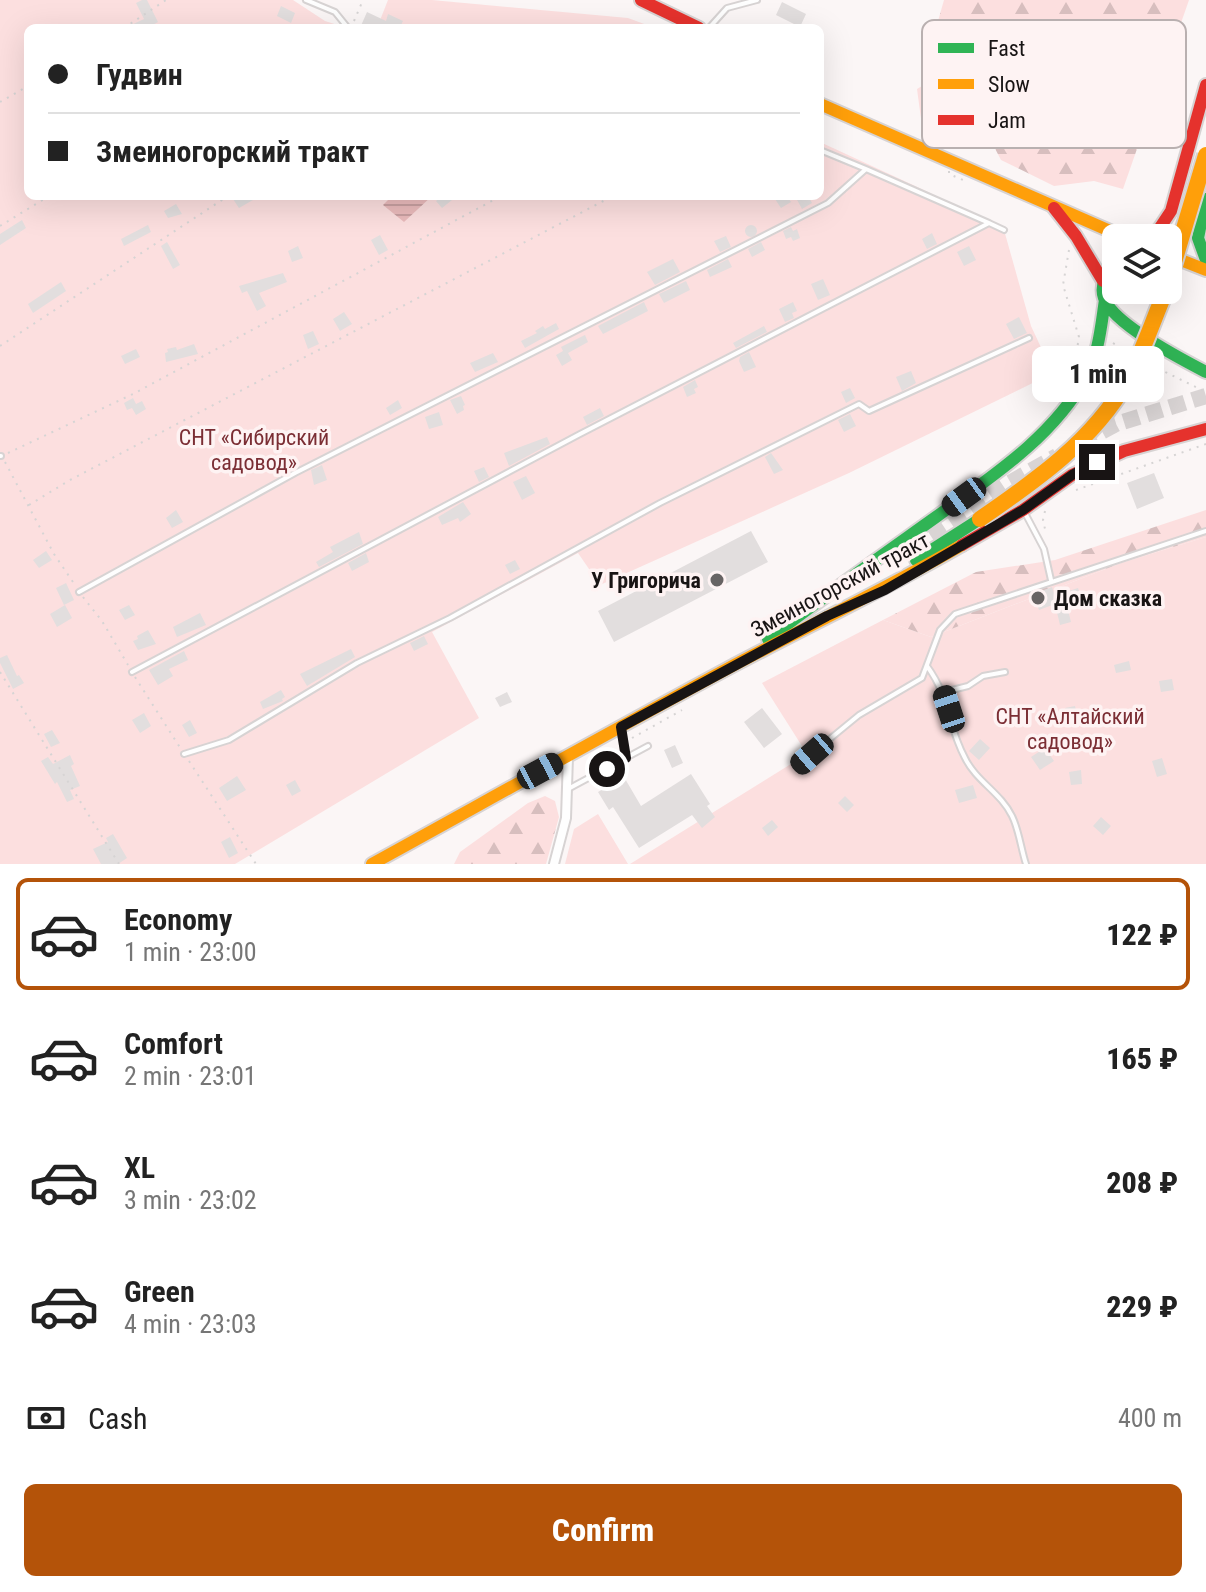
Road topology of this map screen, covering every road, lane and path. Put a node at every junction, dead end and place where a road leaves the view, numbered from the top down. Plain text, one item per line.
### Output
1 (166, 0) edge
2 (306, 0) edge
3 (363, 0) edge
4 (641, 0) edge
5 (757, 0) edge
6 (130, 24) edge
7 (346, 24) edge
8 (351, 24) edge
9 (692, 24) edge
10 (713, 24) edge
11 (1206, 85) edge
12 (24, 88) edge
13 (0, 102) edge
14 (824, 106) edge
15 (824, 152) edge
16 (1206, 155) edge
17 (948, 162) junction
18 (866, 169) junction
19 (964, 180) dead end
20 (1206, 199) edge
21 (42, 200) edge
22 (222, 200) edge
23 (494, 200) edge
24 (605, 200) edge
25 (1054, 208) junction
26 (989, 223) junction
27 (1162, 224) edge
28 (0, 226) edge
29 (1102, 228) edge
30 (1004, 230) dead end
31 (1182, 235) edge
32 (1071, 240) dead end
33 (1206, 260) edge
34 (1182, 261) edge
35 (1206, 270) edge
36 (1102, 279) edge
37 (1104, 304) edge
38 (1109, 304) edge
39 (1160, 304) edge
40 (1029, 338) dead end
41 (1107, 340) dead end
42 (0, 346) edge
43 (1132, 354) dead end
44 (1145, 361) dead end
45 (1206, 372) edge
46 (1088, 374) junction
47 (1206, 392) edge
48 (1206, 429) edge
49 (1206, 444) edge
50 (1, 456) edge
51 (1068, 493) dead end
52 (28, 505) junction
53 (1048, 506) dead end
54 (1023, 510) junction
55 (1045, 529) dead end
56 (1206, 531) edge
57 (910, 548) tunnel mouth
58 (1051, 580) junction
59 (79, 592) junction
60 (827, 616) junction
61 (784, 626) junction
62 (927, 666) junction
63 (731, 668) junction
64 (0, 672) edge
65 (132, 672) junction
66 (1005, 672) dead end
67 (944, 692) junction
68 (621, 727) junction
69 (648, 746) dead end
70 (184, 754) junction
71 (568, 756) junction
72 (626, 758) junction
73 (798, 765) dead end
74 (568, 789) junction
75 (119, 864) edge
76 (256, 864) edge
77 (372, 864) edge
78 (554, 864) edge
79 (1026, 864) edge

1 - 6 path
2 - 7 lane
3 - 8 path
4 - 9 main road
5 - 10 lane
11 - 27 main road
12 - 13 path
14 - 17 main road
15 - 18 lane
16 - 31 main road, bridge
17 - 19 path
17 - 25 main road
18 - 26 lane
18 - 59 lane
20 - 33 main road
21 - 28 path
22 - 42 path
23 - 50 path
24 - 52 path
25 - 29 main road
25 - 36 main road
26 - 30 lane
26 - 65 lane
32 - 46 path
34 - 35 main road
37 - 46 main road
38 - 45 main road
39 - 60 main road, bridge
40 - 70 lane
41 - 43 path
44 - 47 path
46 - 61 main road
48 - 54 main road, Змеиногорский тракт
49 - 51 path
50 - 52 path
52 - 59 path
53 - 55 path
54 - 58 lane
54 - 60 main road, Змеиногорский тракт
56 - 58 lane
57 - 61 main road
58 - 62 lane
59 - 65 path
60 - 63 main road, Змеиногорский тракт
61 - 63 main road
62 - 67 lane
62 - 73 lane
63 - 68 main road, Змеиногорский тракт
64 - 75 path
65 - 70 path
66 - 67 lane
67 - 79 lane
68 - 71 main road, Змеиногорский тракт
68 - 72 lane
69 - 72 lane
70 - 76 path
71 - 74 street
71 - 77 main road, Змеиногорский тракт
72 - 74 lane
74 - 78 street

